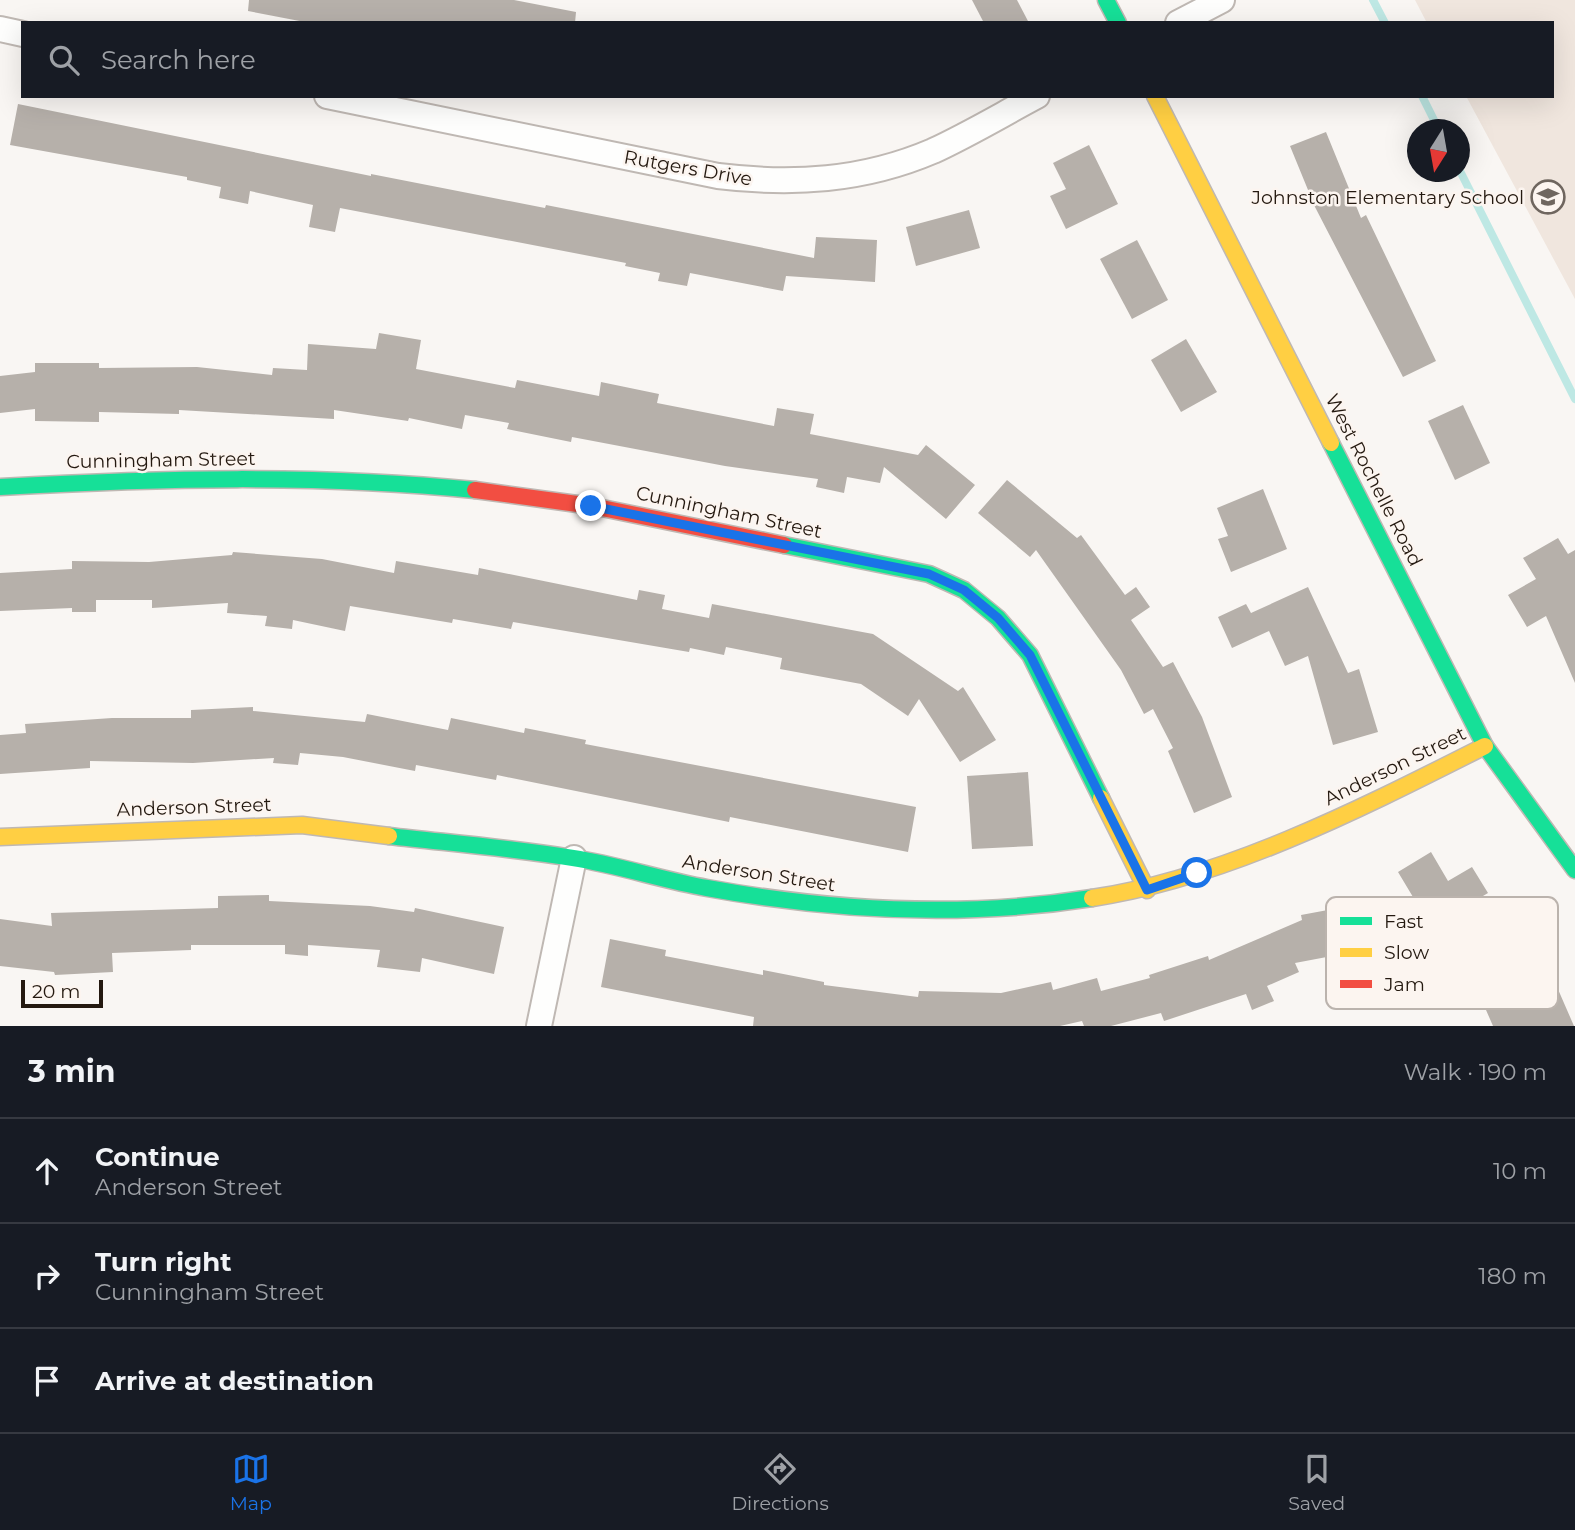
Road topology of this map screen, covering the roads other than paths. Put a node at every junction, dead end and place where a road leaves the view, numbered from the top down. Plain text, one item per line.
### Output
1 (1106, 0) edge
2 (1222, 0) edge
3 (1117, 21) edge
4 (1182, 21) edge
5 (0, 29) edge
6 (21, 34) edge
7 (337, 98) edge
8 (1033, 98) edge
9 (1156, 98) edge
10 (0, 487) edge
11 (1485, 746) junction
12 (0, 837) edge
13 (574, 858) junction
14 (1575, 870) edge
15 (1147, 890) junction
16 (539, 1026) edge

1 - 3 street
2 - 4 street
5 - 6 street
7 - 8 street, Rutgers Drive
9 - 11 street, West Rochelle Road
10 - 15 street, Cunningham Street
11 - 14 street, West Rochelle Road
11 - 15 street, Anderson Street
12 - 13 street, Anderson Street
13 - 15 street, Anderson Street
13 - 16 street

